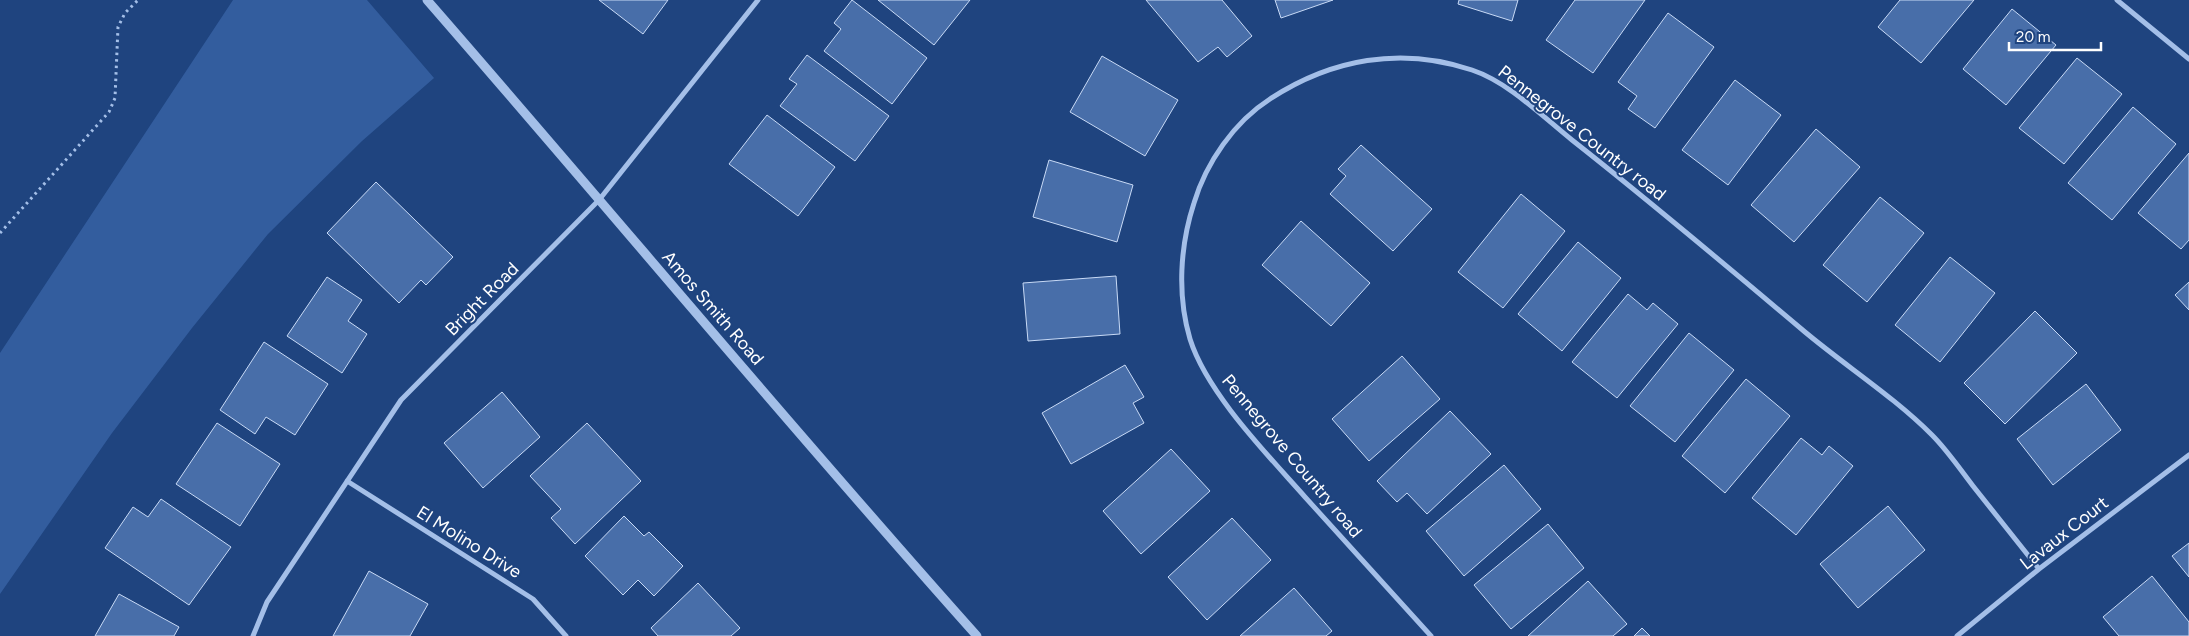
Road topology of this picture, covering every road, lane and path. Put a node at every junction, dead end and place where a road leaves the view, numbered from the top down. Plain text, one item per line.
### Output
1 (138, 0) edge
2 (428, 0) edge
3 (758, 0) edge
4 (2117, 0) edge
5 (2189, 59) edge
6 (599, 200) junction
7 (0, 233) edge
8 (2189, 455) edge
9 (348, 481) junction
10 (2039, 569) junction
11 (253, 636) edge
12 (566, 636) edge
13 (977, 636) edge
14 (1432, 636) edge
15 (1957, 636) edge

1 - 7 path
2 - 6 street, Amos Smith Road
3 - 6 street, Bright Road
4 - 5 street
6 - 9 street, Bright Road
6 - 13 street, Amos Smith Road
8 - 10 street, Lavaux Court
9 - 11 street, Bright Road
9 - 12 street, El Molino Drive
10 - 14 street, Pennegrove Country road
10 - 15 street, Lavaux Court

